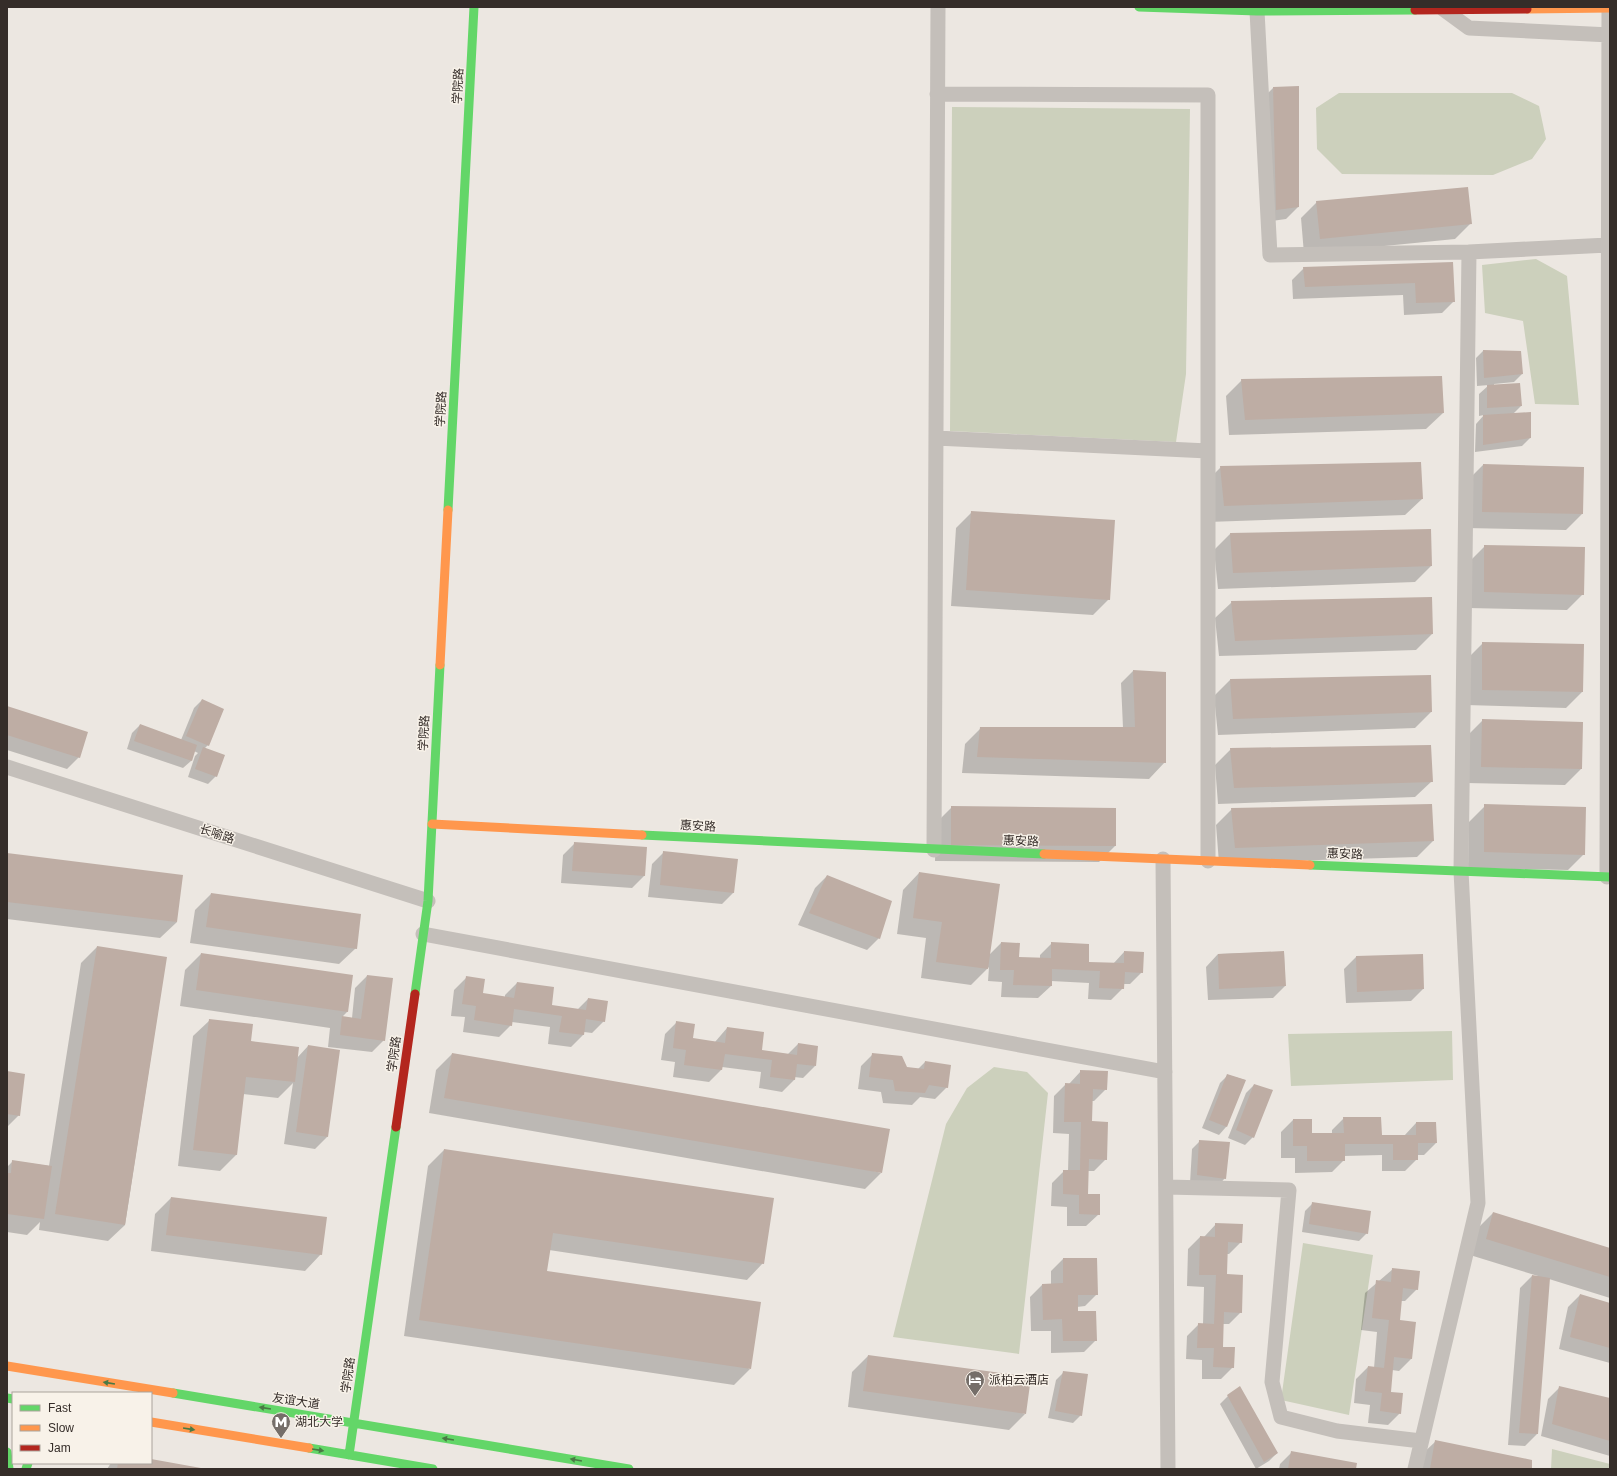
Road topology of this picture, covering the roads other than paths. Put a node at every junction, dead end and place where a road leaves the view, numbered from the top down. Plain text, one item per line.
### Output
1 (474, 7) edge
2 (938, 7) edge
3 (1139, 7) edge
4 (1610, 8) edge
5 (1443, 9) junction
6 (1257, 11) junction
7 (1610, 35) edge
8 (937, 94) junction
9 (1608, 245) junction
10 (1469, 252) junction
11 (936, 438) junction
12 (1208, 451) junction
13 (7, 767) edge
14 (432, 824) junction
15 (934, 850) junction
16 (1163, 859) junction
17 (1208, 861) junction
18 (1461, 871) junction
19 (1608, 877) edge
20 (428, 901) junction
21 (423, 934) junction
22 (1165, 1072) junction
23 (1166, 1187) junction
24 (7, 1366) edge
25 (152, 1422) edge
26 (354, 1423) junction
27 (1421, 1441) junction
28 (7, 1452) edge
29 (349, 1455) junction
30 (9, 1469) edge
31 (434, 1469) edge
32 (629, 1469) edge
33 (1168, 1469) edge
34 (1415, 1469) edge

1 - 14 street, 学院路
2 - 8 street
3 - 6 street
4 - 5 street
4 - 7 street
5 - 6 street
5 - 7 street
6 - 10 street
7 - 9 street
8 - 11 street
8 - 12 street
9 - 10 street
9 - 19 street
10 - 18 street
11 - 12 street
11 - 15 street
12 - 17 street
13 - 20 street, 长喻路
14 - 15 street, 惠安路
14 - 20 street, 学院路
15 - 16 street, 惠安路
16 - 17 street, 惠安路
16 - 22 street
17 - 18 street, 惠安路
18 - 19 street, 惠安路
18 - 27 street
20 - 21 street, 学院路
21 - 22 street
21 - 26 street, 学院路
22 - 23 street
23 - 27 street
23 - 33 street
26 -> 24 street, 友谊大道
25 -> 29 street
26 - 29 street, 学院路
32 -> 26 street, 友谊大道
27 - 34 street
28 - 30 street
29 - 31 street

